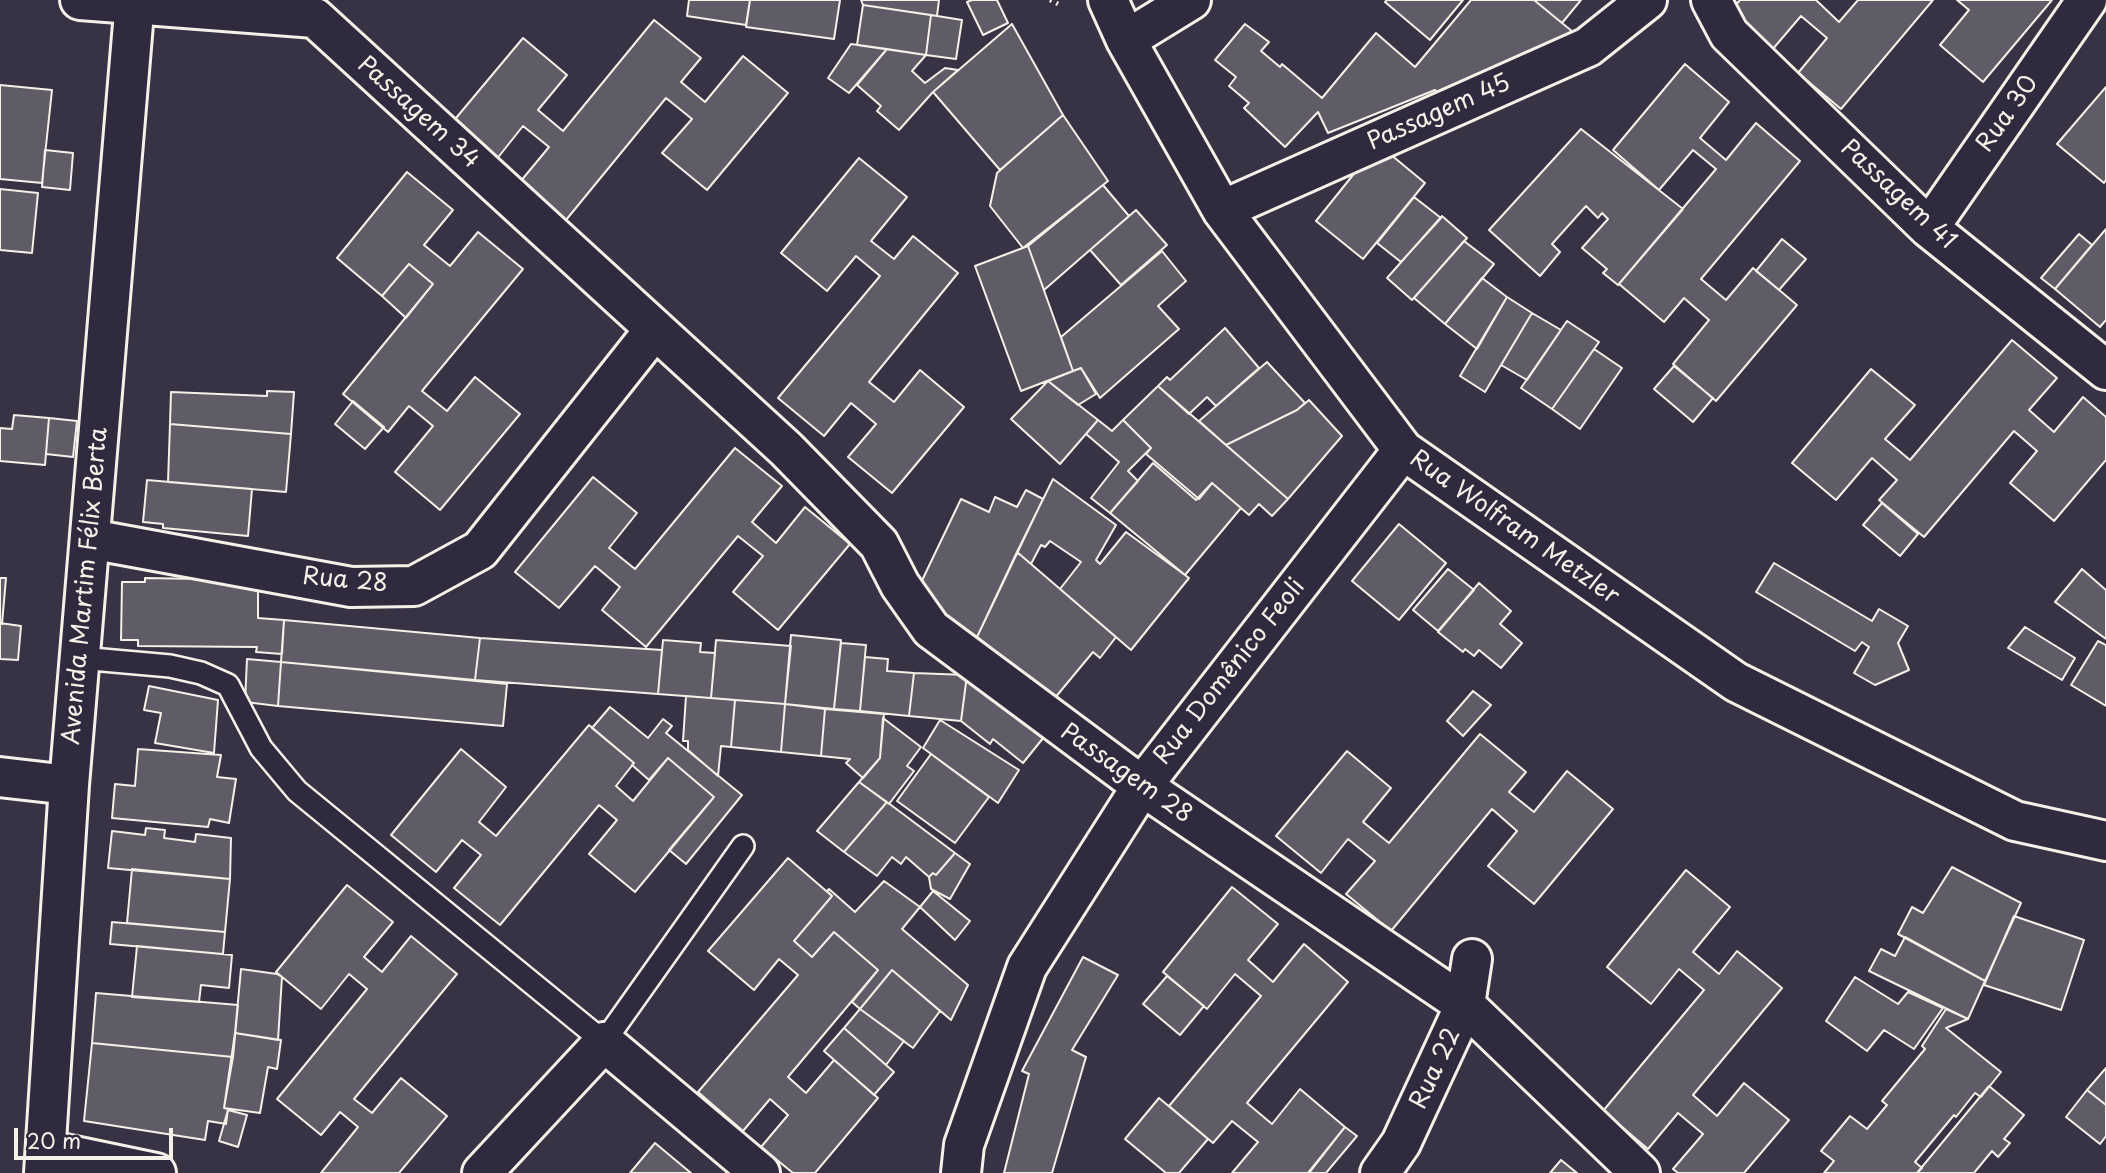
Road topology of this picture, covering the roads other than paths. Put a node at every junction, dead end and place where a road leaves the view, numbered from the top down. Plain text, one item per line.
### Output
1 (80, 0) edge
2 (1108, 0) edge
3 (1191, 0) edge
4 (1647, 0) edge
5 (1711, 0) edge
6 (2087, 0) edge
7 (135, 3) edge
8 (1126, 40) junction
9 (1222, 210) junction
10 (1929, 228) junction
11 (656, 329) junction
12 (2106, 370) edge
13 (1403, 450) junction
14 (90, 539) junction
15 (80, 657) junction
16 (0, 777) edge
17 (69, 785) junction
18 (1142, 786) junction
19 (2106, 841) edge
20 (743, 846) dead end
21 (1472, 958) dead end
22 (1465, 1005) junction
23 (604, 1042) junction
24 (45, 1162) edge
25 (156, 1173) edge
26 (482, 1173) edge
27 (760, 1173) edge
28 (961, 1173) edge
29 (1380, 1173) edge
30 (1640, 1173) edge

1 - 7 street, Passagem 34
2 - 8 street, Rua Wolfram Metzler
3 - 8 street
4 - 9 street, Passagem 45
5 - 10 street, Passagem 41
6 - 10 street, Rua 30
7 - 11 street, Passagem 34
7 - 14 street, Avenida Martim Félix Berta
8 - 9 street, Rua Wolfram Metzler
9 - 13 street, Rua Wolfram Metzler
10 - 12 street, Passagem 41
11 - 14 street, Rua 28
11 - 18 street, Passagem 28
13 - 18 street, Rua Domênico Feoli
13 - 19 street, Rua Wolfram Metzler
14 - 15 street, Avenida Martim Félix Berta
15 - 17 street, Avenida Martim Félix Berta
15 - 23 lane
16 - 17 street
17 - 24 street, Avenida Martim Félix Berta
18 - 22 street, Passagem 28
18 - 28 street, Rua Domênico Feoli
20 - 23 lane
21 - 22 street, Rua 22
22 - 29 street, Rua 22
22 - 30 street, Passagem 28
23 - 26 street
23 - 27 street
24 - 25 street

